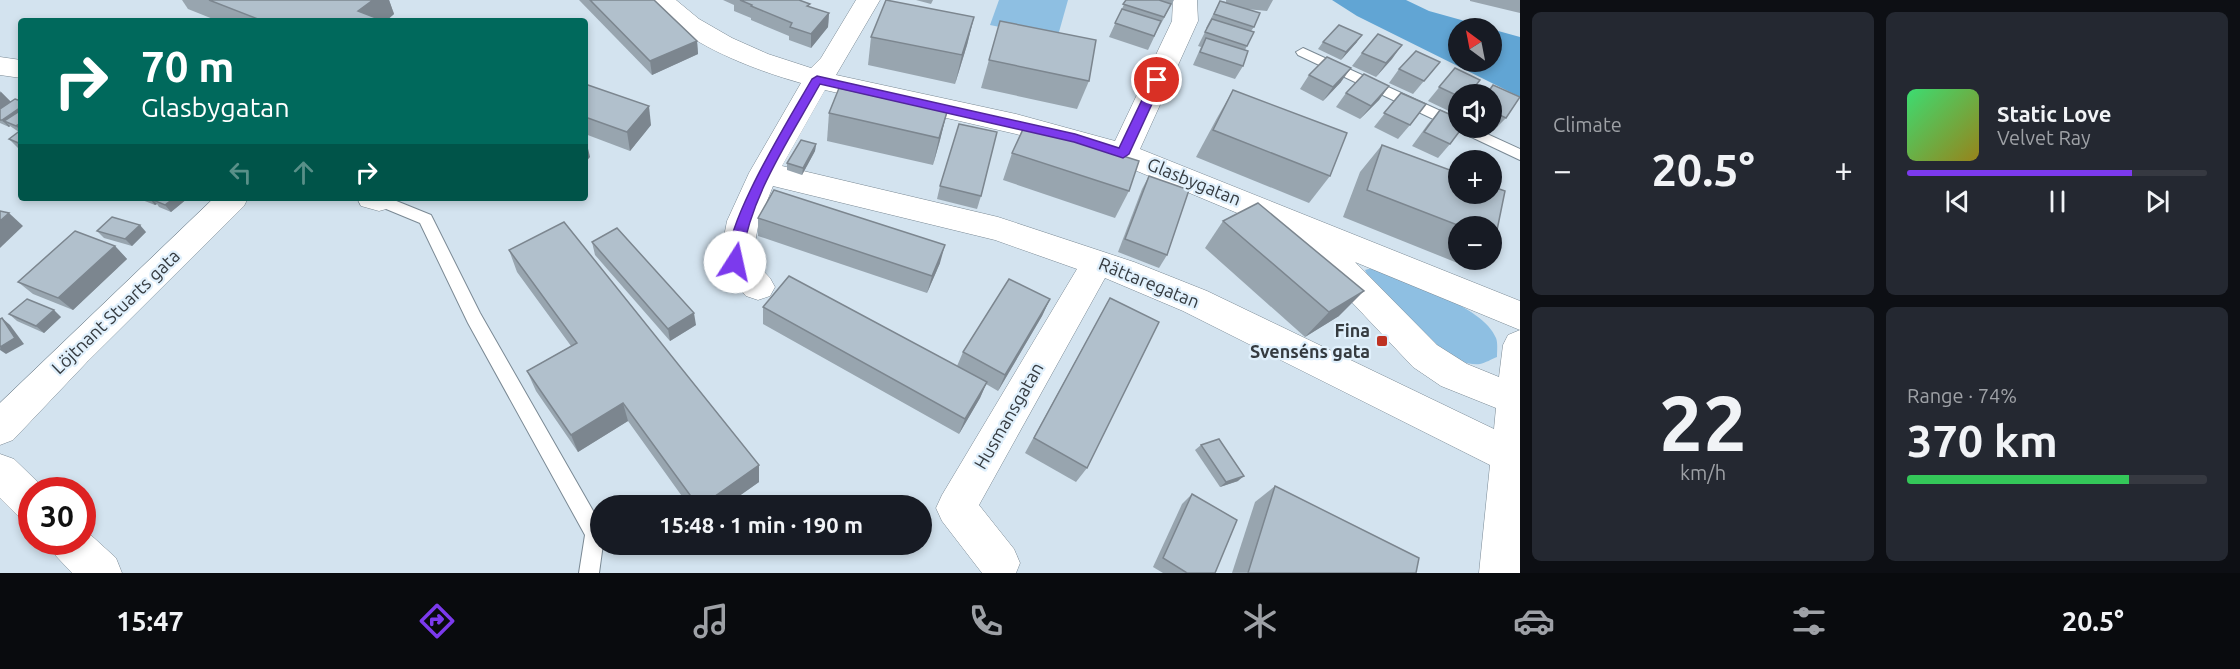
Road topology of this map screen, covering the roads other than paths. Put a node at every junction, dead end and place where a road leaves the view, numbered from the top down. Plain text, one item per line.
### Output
1 (661, 0) edge
2 (868, 0) edge
3 (1185, 0) edge
4 (1303, 52) dead end
5 (0, 66) edge
6 (18, 69) edge
7 (817, 79) junction
8 (1448, 120) edge
9 (1485, 138) edge
10 (1123, 154) junction
11 (1520, 154) edge
12 (764, 173) junction
13 (230, 201) edge
14 (381, 201) edge
15 (1306, 227) junction
16 (1098, 262) junction
17 (758, 287) dead end
18 (1520, 316) edge
19 (1520, 345) edge
20 (1515, 399) junction
21 (0, 428) edge
22 (1510, 456) junction
23 (0, 472) edge
24 (18, 489) edge
25 (83, 555) edge
26 (1000, 564) dead end
27 (101, 573) edge
28 (589, 573) edge
29 (1500, 573) edge

1 - 7 street, Glasbygatan
2 - 7 street
3 - 10 street
4 - 8 lane
5 - 6 street
7 - 10 street, Glasbygatan
7 - 12 street
9 - 11 lane
10 - 15 street, Glasbygatan
12 - 16 street, Rättaregatan
12 - 17 street
13 - 21 street, Löjtnant Stuarts gata
14 - 28 lane
15 - 18 street, Glasbygatan
15 - 20 street
16 - 22 street, Rättaregatan
16 - 26 street, Husmansgatan
19 - 20 street
20 - 22 street
22 - 29 street
23 - 24 street
25 - 27 street

